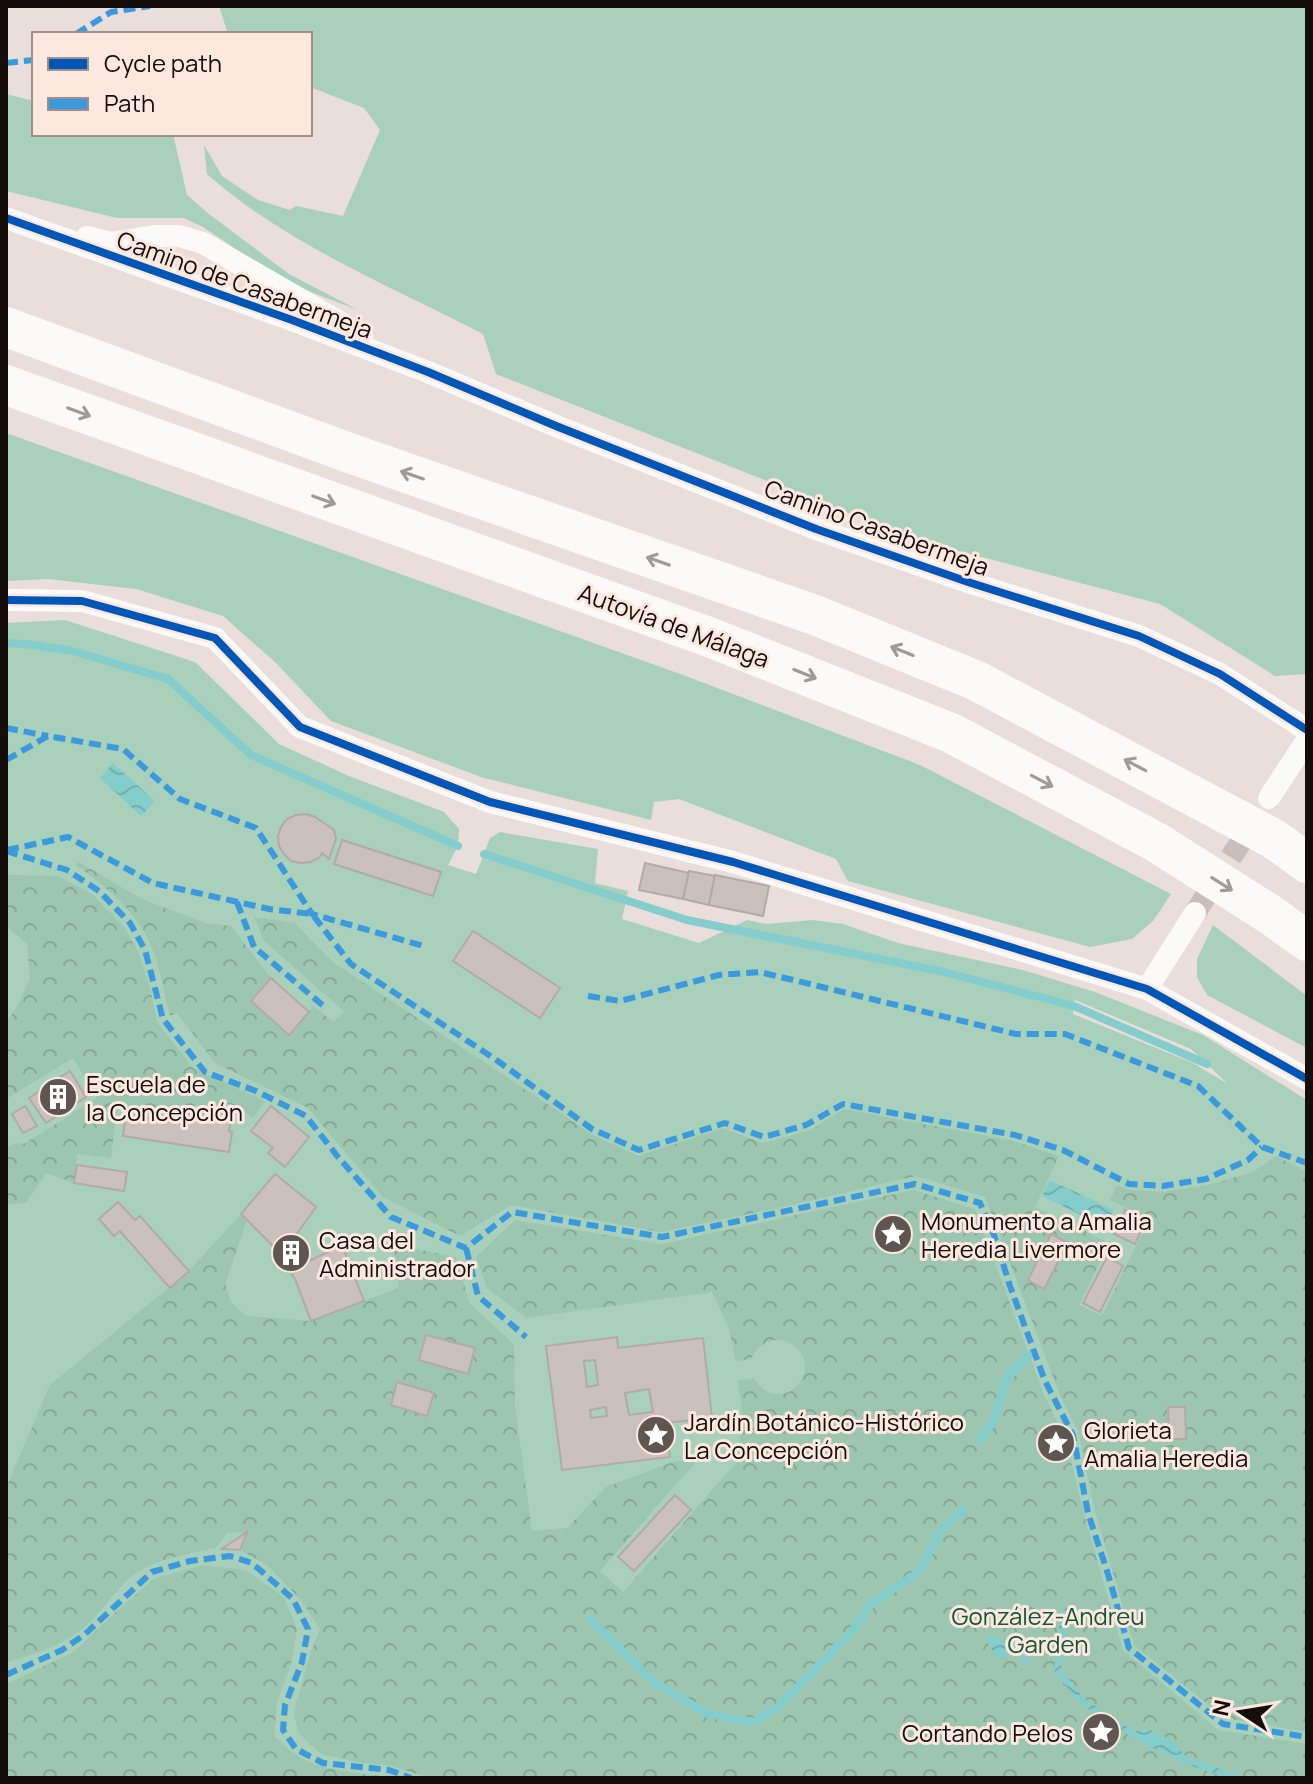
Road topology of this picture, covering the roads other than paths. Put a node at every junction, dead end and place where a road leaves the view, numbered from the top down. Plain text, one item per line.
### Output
1 (6, 218) edge
2 (38, 230) junction
3 (6, 327) edge
4 (428, 372) junction
5 (6, 385) edge
6 (6, 600) edge
7 (1307, 730) edge
8 (1307, 740) edge
9 (1269, 798) tunnel mouth
10 (1307, 863) edge
11 (1195, 913) tunnel mouth
12 (1307, 941) edge
13 (1147, 989) junction
14 (1307, 1079) edge

1 - 2 street
2 - 4 street, Camino de Casabermeja
2 - 4 street, Camino de Casabermeja
10 -> 3 highway
4 - 7 street, Camino Casabermeja
5 -> 12 highway, Autovía de Málaga
6 - 13 street
8 - 9 street
11 - 13 street
13 - 14 street

